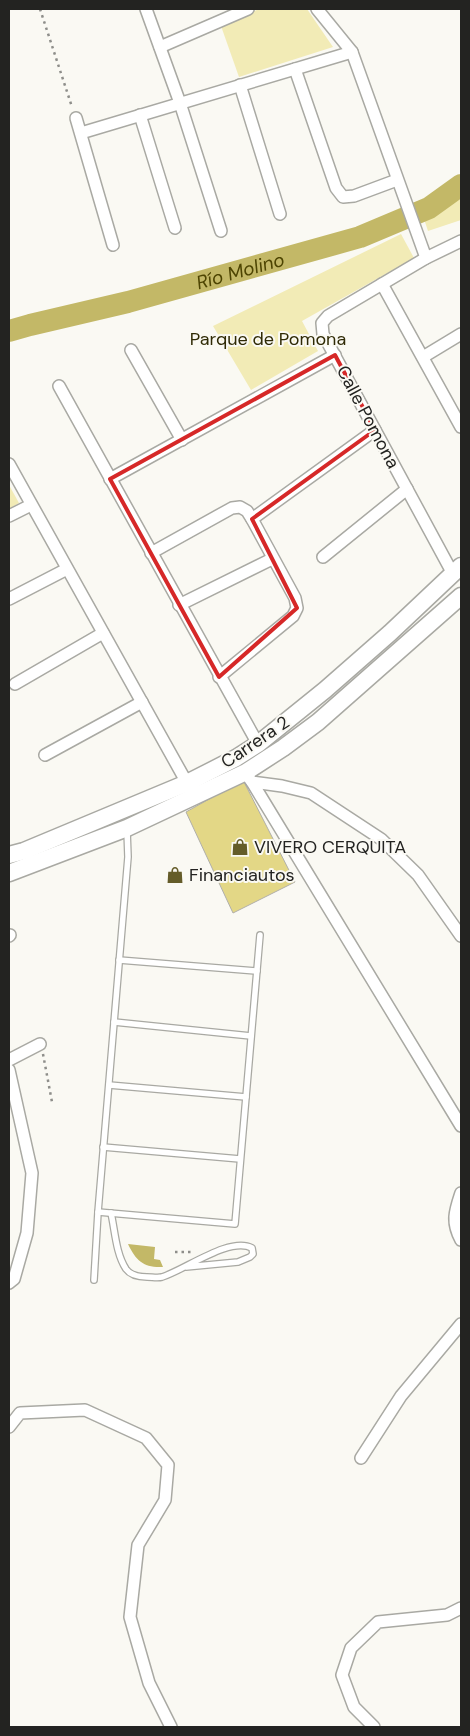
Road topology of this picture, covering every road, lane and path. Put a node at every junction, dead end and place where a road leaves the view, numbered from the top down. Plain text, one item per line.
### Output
1 (40, 9) edge
2 (146, 9) edge
3 (248, 9) edge
4 (317, 9) edge
5 (160, 47) junction
6 (352, 52) junction
7 (295, 69) junction
8 (240, 85) junction
9 (180, 104) junction
10 (140, 115) junction
11 (76, 118) joint
12 (81, 133) junction
13 (397, 180) junction
14 (280, 214) dead end
15 (176, 228) dead end
16 (221, 231) dead end
17 (461, 241) edge
18 (113, 245) dead end
19 (426, 258) junction
20 (382, 284) junction
21 (461, 334) edge
22 (131, 350) dead end
23 (335, 355) junction
24 (423, 356) junction
25 (59, 386) dead end
26 (461, 426) edge
27 (374, 430) junction
28 (182, 440) junction
29 (9, 464) edge
30 (110, 479) junction
31 (407, 490) junction
32 (31, 505) junction
33 (9, 516) edge
34 (252, 519) junction
35 (151, 553) junction
36 (323, 557) dead end
37 (272, 559) junction
38 (67, 569) junction
39 (457, 570) edge
40 (461, 596) edge
41 (9, 600) edge
42 (180, 605) junction
43 (103, 633) junction
44 (220, 677) junction
45 (15, 684) dead end
46 (142, 702) junction
47 (258, 744) junction
48 (45, 755) dead end
49 (249, 777) junction
50 (187, 783) junction
51 (127, 828) junction
52 (9, 855) edge
53 (9, 873) edge
54 (260, 935) dead end
55 (461, 936) edge
56 (119, 960) junction
57 (257, 971) junction
58 (114, 1022) junction
59 (251, 1036) junction
60 (40, 1044) joint
61 (9, 1060) edge
62 (9, 1070) edge
63 (109, 1085) junction
64 (246, 1097) junction
65 (52, 1102) dead end
66 (461, 1126) edge
67 (103, 1147) junction
68 (240, 1159) junction
69 (461, 1193) edge
70 (98, 1212) junction
71 (111, 1213) junction
72 (461, 1240) edge
73 (186, 1267) junction
74 (94, 1280) dead end
75 (9, 1282) edge
76 (461, 1324) edge
77 (9, 1427) edge
78 (361, 1458) dead end
79 (461, 1608) edge
80 (171, 1727) edge
81 (374, 1727) edge

1 - 11 path
2 - 5 street
3 - 5 street
4 - 6 street
5 - 9 street
6 - 7 street
6 - 13 street
7 - 8 street
7 - 13 street
8 - 9 street
8 - 14 street
9 - 10 street
9 - 16 street
10 - 12 street
10 - 15 street
11 - 12 street
12 - 18 street
13 - 19 street
17 - 19 street, Calle Pomona
19 - 20 street, Calle Pomona
20 - 23 street, Calle Pomona
20 - 24 street
21 - 24 street
22 - 28 street
23 - 27 street, Calle Pomona
23 - 28 street
24 - 26 street
25 - 30 street
27 - 31 street, Calle Pomona
27 - 34 street
28 - 30 street
29 - 32 street
30 - 35 street
31 - 36 street
31 - 39 street, Calle Pomona
32 - 33 street
32 - 38 street
34 - 35 street
34 - 37 street
35 - 42 street
37 - 42 street
37 - 44 street
38 - 41 street
38 - 43 street
39 - 47 main road, Carrera 2
40 - 49 main road, Carrera 2
42 - 44 street
43 - 45 street
43 - 46 street
44 - 47 street
46 - 48 street
46 - 50 street
47 - 50 main road, Carrera 2
49 - 51 main road, Carrera 2
49 - 55 street
49 - 66 street
50 - 52 main road, Carrera 2
51 - 53 main road, Carrera 2
51 - 56 lane
54 - 57 lane
56 - 57 lane
56 - 58 lane
57 - 59 lane
58 - 59 lane
58 - 63 lane
59 - 64 lane
60 - 61 street
60 - 65 path
62 - 75 street
63 - 64 lane
63 - 67 lane
64 - 68 lane
67 - 68 lane
67 - 70 lane
68 - 71 lane
69 - 72 street
70 - 71 lane
70 - 74 lane
71 - 73 lane
73 - 73 lane
76 - 78 street
77 - 80 street
79 - 81 street

